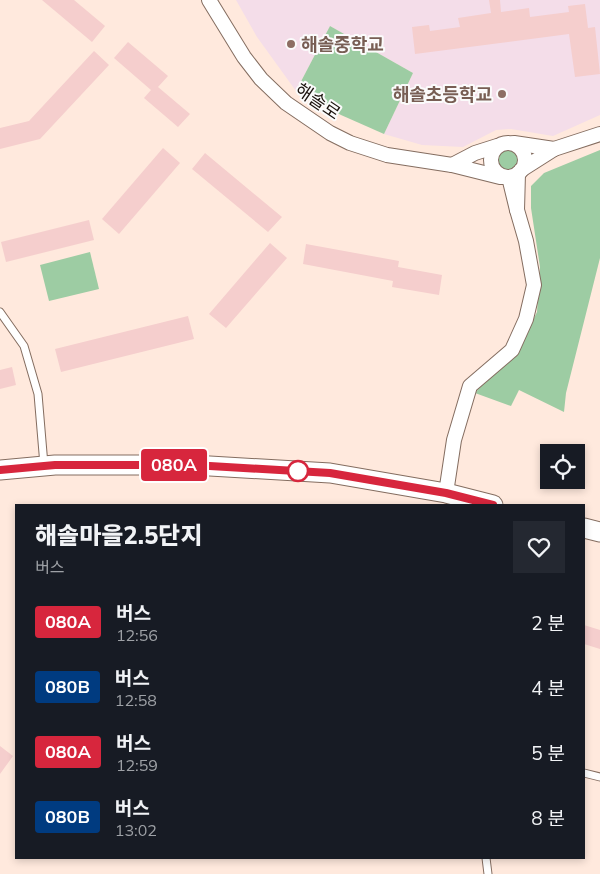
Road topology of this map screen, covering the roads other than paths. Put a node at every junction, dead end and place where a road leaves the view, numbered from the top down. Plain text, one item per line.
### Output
1 (209, 0) edge
2 (600, 134) edge
3 (514, 143) junction
4 (497, 146) junction
5 (554, 149) junction
6 (452, 165) junction
7 (516, 174) junction
8 (0, 312) edge
9 (44, 466) junction
10 (0, 470) edge
11 (446, 493) junction
12 (489, 504) edge
13 (585, 528) edge
14 (600, 532) edge
15 (585, 772) edge
16 (600, 777) edge
17 (486, 859) edge
18 (488, 874) edge

1 - 6 street, 해솔로
2 - 5 street
3 - 4 street
3 - 5 street
3 - 7 street
4 - 6 street
4 - 7 street
5 - 7 street
6 - 7 street, 해솔로
7 - 11 street
8 - 9 lane
9 - 10 street
9 - 11 street
11 - 12 street
13 - 14 street
15 - 16 lane
17 - 18 lane

